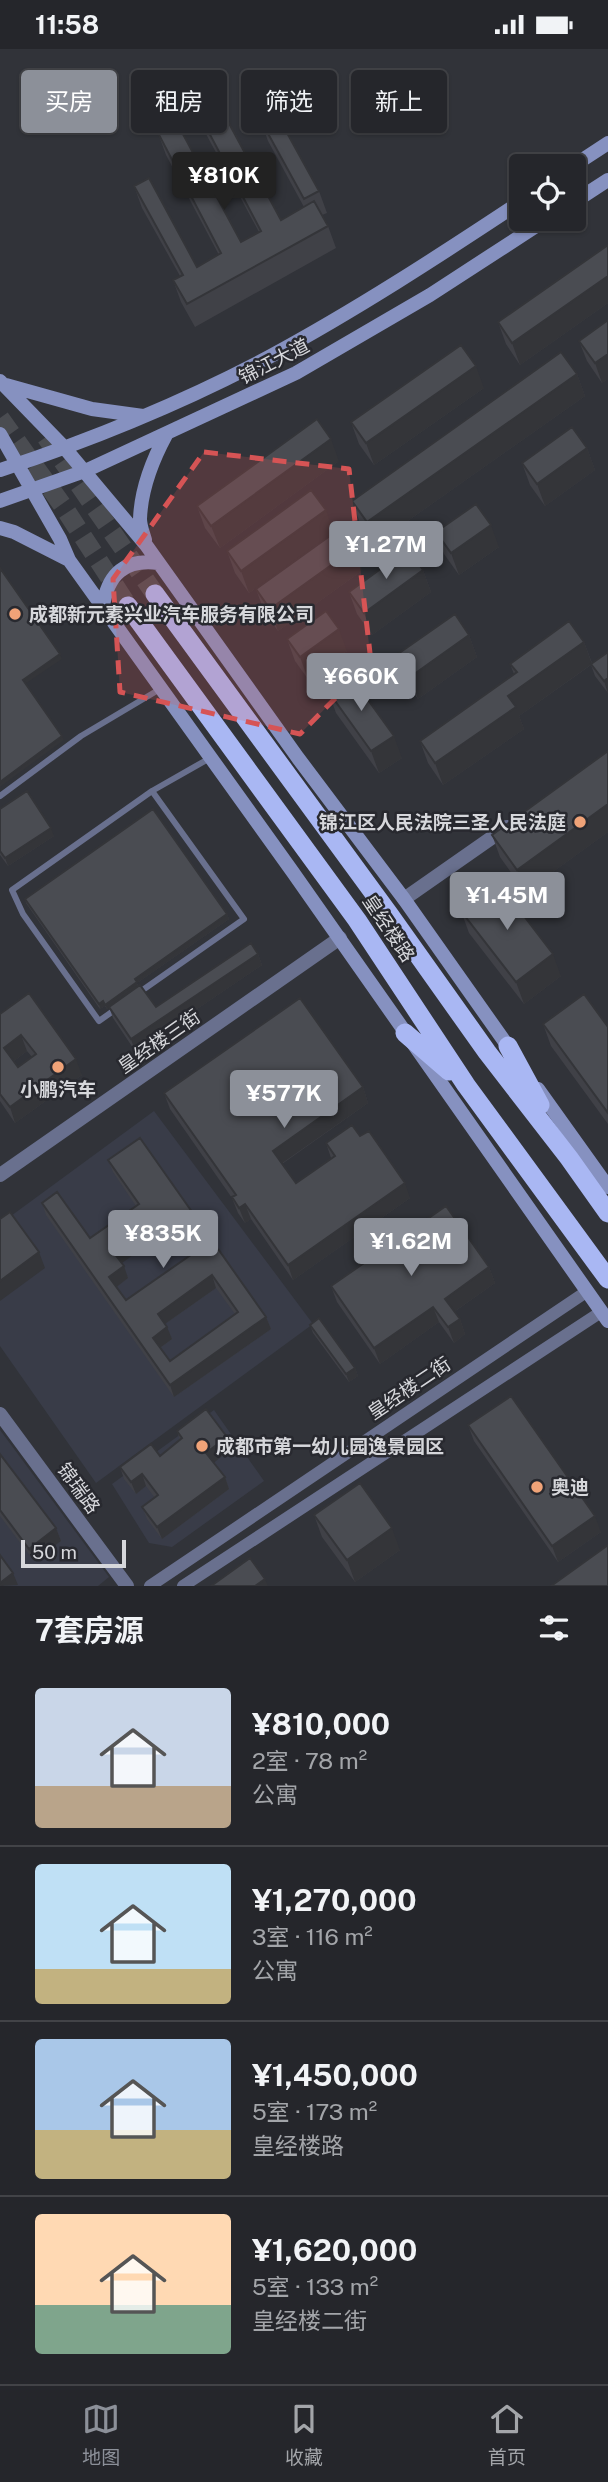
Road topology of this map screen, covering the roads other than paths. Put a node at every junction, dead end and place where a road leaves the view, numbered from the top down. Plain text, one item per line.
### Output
1 (608, 143) edge
2 (586, 157) edge
3 (608, 180) edge
4 (586, 194) edge
5 (509, 209) edge
6 (529, 231) edge
7 (1, 382) edge
8 (144, 417) junction
9 (0, 434) edge
10 (166, 435) junction
11 (62, 446) junction
12 (17, 464) junction
13 (0, 470) edge
14 (85, 471) junction
15 (32, 491) junction
16 (0, 501) edge
17 (0, 528) edge
18 (146, 545) junction
19 (68, 560) junction
20 (158, 563) junction
21 (155, 594) tunnel mouth
22 (103, 606) junction
23 (128, 606) tunnel mouth
24 (161, 688) junction
25 (211, 757) junction
26 (152, 791) junction
27 (0, 796) edge
28 (517, 819) edge
29 (404, 899) junction
30 (340, 938) junction
31 (132, 997) edge
32 (121, 1005) edge
33 (405, 1033) junction
34 (508, 1046) junction
35 (466, 1085) junction
36 (569, 1157) junction
37 (0, 1175) edge
38 (608, 1187) edge
39 (608, 1213) edge
40 (608, 1279) edge
41 (586, 1292) junction
42 (605, 1316) edge
43 (0, 1414) edge
44 (127, 1586) edge
45 (149, 1586) edge
46 (183, 1586) edge

1 - 2 main road
3 - 4 main road
5 - 8 main road, 锦江大道
6 - 10 main road, 锦江大道
7 - 8 main road
7 - 11 main road
8 - 11 main road, 锦江大道
9 - 12 main road
10 - 14 main road, 锦江大道
10 - 18 main road
11 - 12 main road, 锦江大道
11 - 14 main road
12 - 13 main road, 锦江大道
12 - 15 main road
14 - 15 main road, 锦江大道
14 - 18 main road
15 - 16 main road, 锦江大道
15 - 19 main road
17 - 19 main road
18 - 20 main road
19 - 22 main road
20 - 22 main road
20 - 29 main road
21 - 36 highway, 皇经楼路
22 - 24 main road
23 - 35 highway, 皇经楼路
24 - 25 main road
24 - 27 lane
25 - 26 lane
25 - 30 main road
26 - 31 lane
26 - 32 lane
28 - 29 street
29 - 34 main road
30 - 33 main road
30 - 37 street, 皇经楼三街
33 - 35 highway
33 - 41 main road
34 - 36 highway
34 - 38 main road
35 - 40 highway, 皇经楼路
36 - 39 highway, 皇经楼路
41 - 42 main road
41 - 45 street, 皇经楼二街
42 - 46 street
43 - 44 street, 锦瑞路

